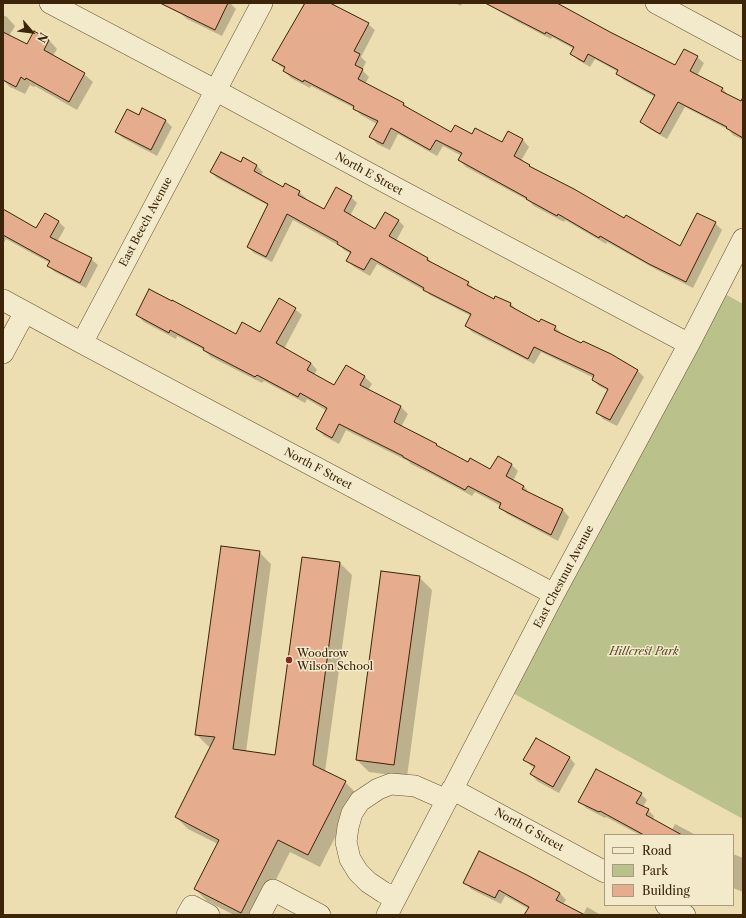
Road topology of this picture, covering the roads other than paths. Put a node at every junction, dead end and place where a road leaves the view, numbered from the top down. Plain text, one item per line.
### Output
1 (50, 3) edge
2 (262, 3) edge
3 (656, 3) edge
4 (743, 50) edge
5 (215, 90) junction
6 (743, 239) edge
7 (3, 300) edge
8 (25, 312) junction
9 (82, 344) junction
10 (689, 344) junction
11 (3, 353) edge
12 (554, 594) junction
13 (450, 794) junction
14 (604, 871) edge
15 (391, 906) edge
16 (668, 906) edge
17 (187, 915) edge
18 (209, 915) edge
19 (260, 915) edge
20 (320, 915) edge
21 (685, 915) edge

1 - 5 street, North E Street
2 - 5 street, East Beech Avenue
3 - 4 street
5 - 9 street, East Beech Avenue
5 - 10 street, North E Street
6 - 10 street, East Chestnut Avenue
7 - 8 street
8 - 9 street
8 - 11 street
9 - 12 street, North F Street
10 - 12 street, East Chestnut Avenue
12 - 13 street, East Chestnut Avenue
13 - 14 street, North G Street
13 - 15 street, East Chestnut Avenue
13 - 15 street, North G Street
16 - 21 street
17 - 18 street
19 - 20 street

